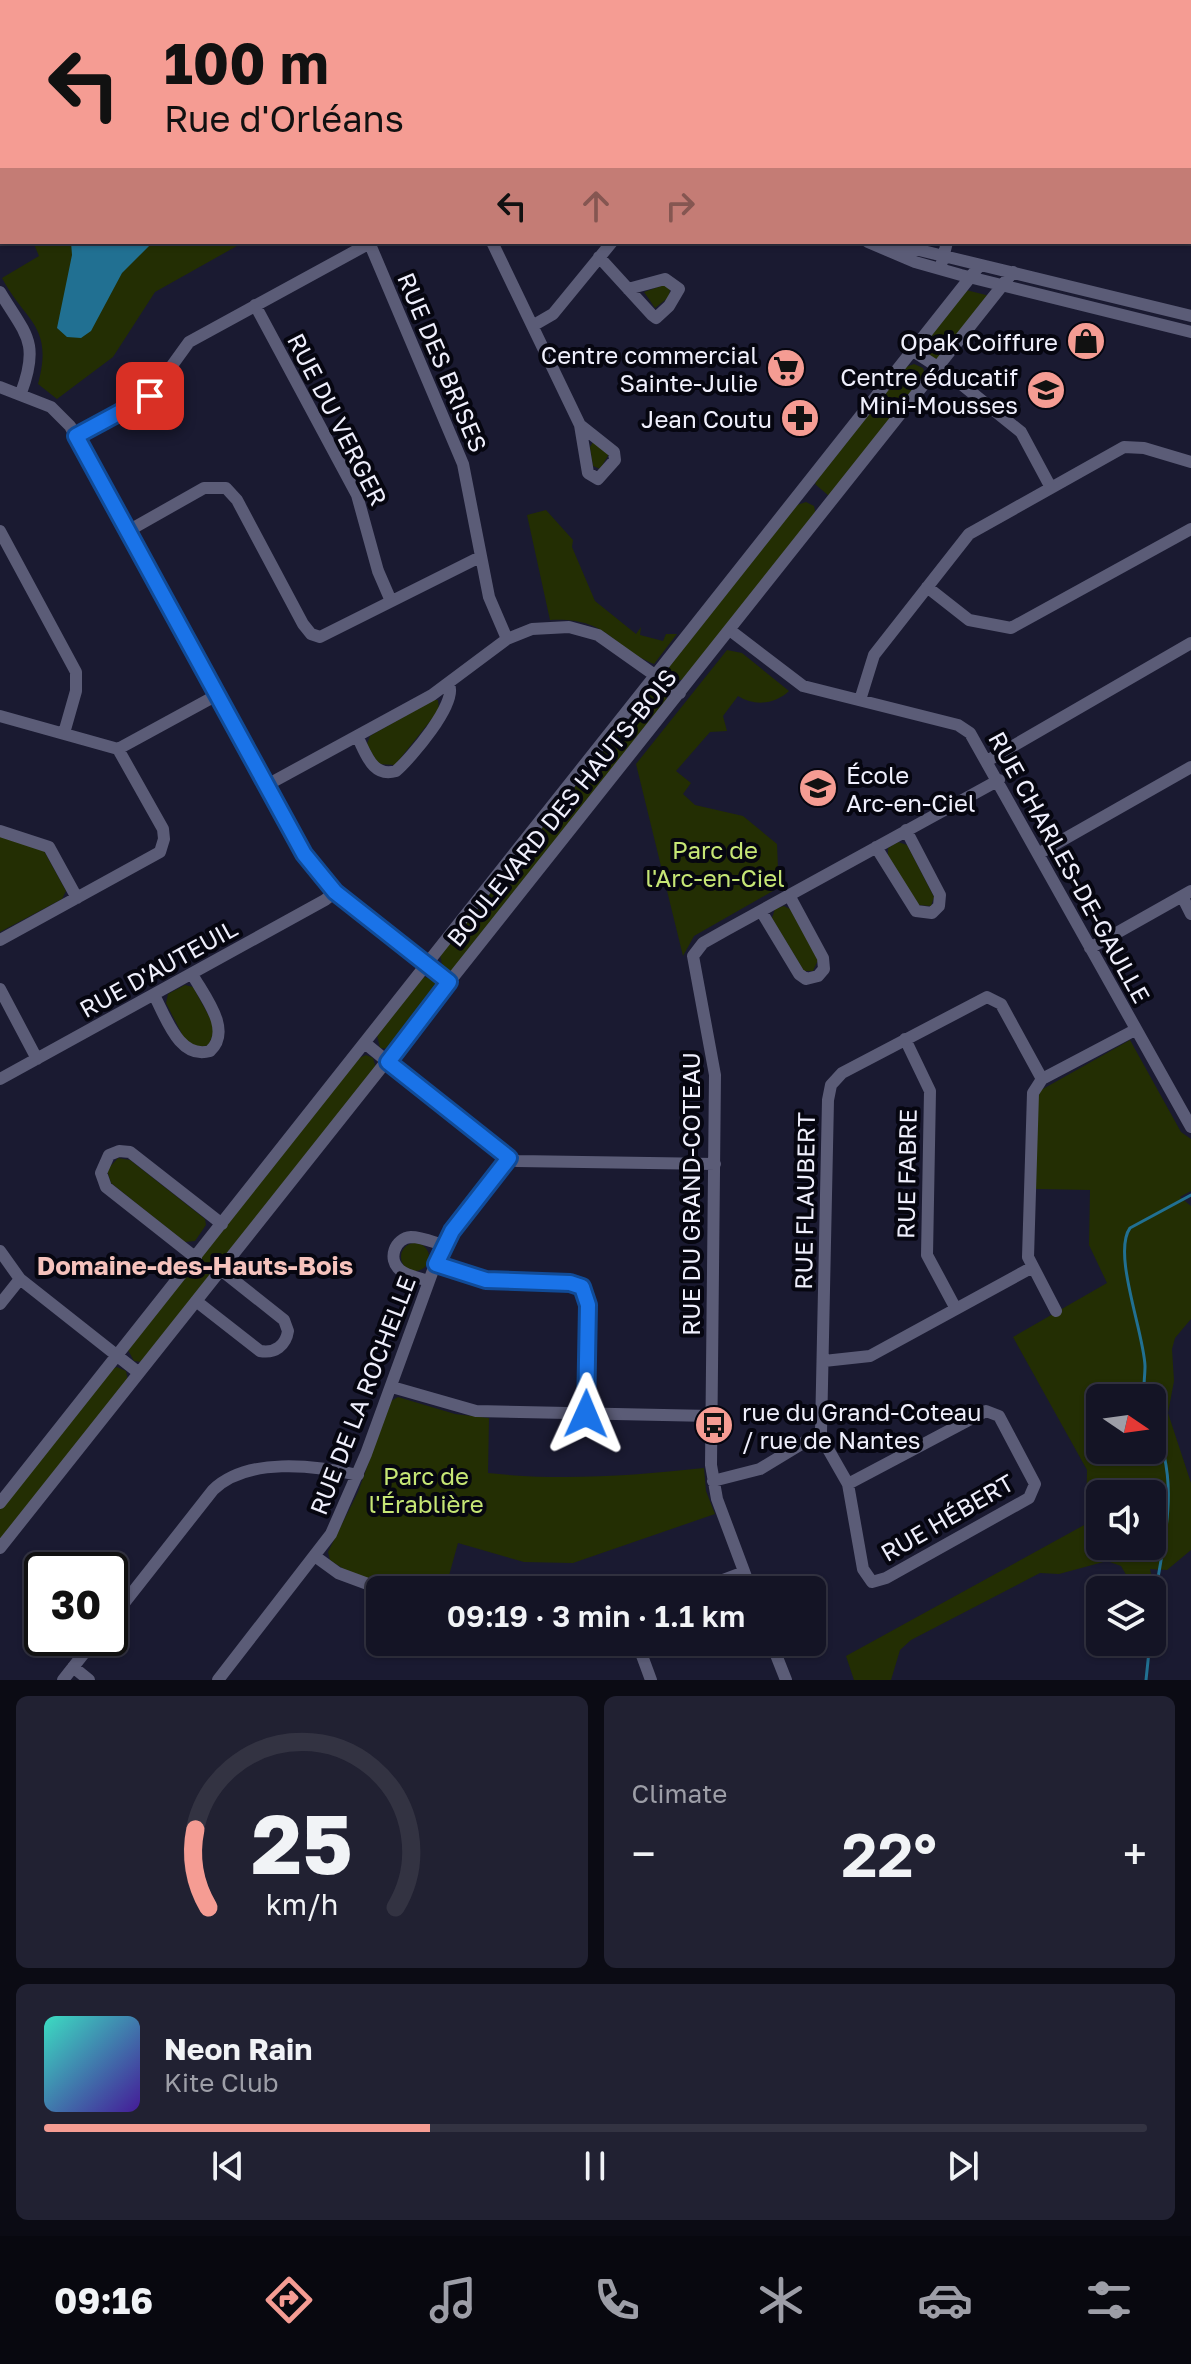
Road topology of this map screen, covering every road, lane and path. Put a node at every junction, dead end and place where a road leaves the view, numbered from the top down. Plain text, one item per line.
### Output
1 (368, 244) edge
2 (370, 244) edge
3 (493, 244) edge
4 (610, 244) edge
5 (874, 244) edge
6 (947, 244) edge
7 (599, 257) junction
8 (942, 263) junction
9 (980, 265) junction
10 (1013, 272) junction
11 (970, 277) junction
12 (1004, 286) junction
13 (628, 289) dead end
14 (0, 292) edge
15 (255, 305) junction
16 (1191, 316) edge
17 (537, 332) junction
18 (1191, 332) edge
19 (913, 351) junction
20 (939, 369) junction
21 (0, 387) edge
22 (21, 393) junction
23 (580, 425) dead end
24 (76, 436) junction
25 (1191, 462) edge
26 (1050, 486) junction
27 (805, 489) junction
28 (827, 507) junction
29 (1191, 529) edge
30 (0, 531) edge
31 (128, 531) junction
32 (480, 557) junction
33 (927, 587) junction
34 (391, 601) junction
35 (731, 631) junction
36 (507, 639) junction
37 (1191, 643) edge
38 (656, 675) junction
39 (449, 685) junction
40 (680, 693) junction
41 (217, 695) junction
42 (860, 700) junction
43 (0, 716) edge
44 (64, 733) junction
45 (357, 736) junction
46 (118, 749) junction
47 (987, 761) junction
48 (1191, 767) edge
49 (999, 780) junction
50 (267, 785) junction
51 (906, 830) junction
52 (0, 831) edge
53 (876, 847) junction
54 (1038, 854) junction
55 (335, 892) junction
56 (1186, 894) edge
57 (789, 895) junction
58 (77, 898) junction
59 (761, 911) junction
60 (1191, 914) edge
61 (0, 940) edge
62 (1090, 948) junction
63 (427, 965) junction
64 (192, 974) junction
65 (449, 982) junction
66 (0, 989) edge
67 (154, 995) junction
68 (1135, 1030) junction
69 (905, 1039) junction
70 (366, 1044) junction
71 (37, 1059) junction
72 (388, 1062) junction
73 (0, 1079) edge
74 (1042, 1079) junction
75 (1191, 1127) edge
76 (509, 1158) junction
77 (715, 1164) junction
78 (222, 1224) junction
79 (443, 1245) junction
80 (0, 1251) edge
81 (196, 1258) junction
82 (436, 1264) junction
83 (1031, 1268) junction
84 (221, 1270) junction
85 (20, 1279) junction
86 (429, 1281) junction
87 (196, 1301) junction
88 (0, 1304) edge
89 (956, 1309) junction
90 (1056, 1311) dead end
91 (116, 1355) junction
92 (824, 1361) junction
93 (139, 1373) junction
94 (392, 1387) junction
95 (586, 1414) junction
96 (711, 1416) junction
97 (820, 1435) junction
98 (358, 1475) junction
99 (713, 1481) junction
100 (848, 1484) junction
101 (0, 1503) edge
102 (0, 1548) edge
103 (316, 1557) junction
104 (744, 1572) junction
105 (733, 1576) edge
106 (746, 1576) edge
107 (366, 1583) edge
108 (128, 1598) edge
109 (82, 1656) edge
110 (642, 1656) edge
111 (777, 1656) edge
112 (73, 1667) junction
113 (63, 1680) edge
114 (89, 1680) edge
115 (218, 1680) edge
116 (651, 1680) edge
117 (786, 1680) edge

1 - 15 street
2 - 32 street, RUE DES BRISES
3 - 17 street
4 - 7 street
5 - 8 street
6 - 8 street
7 - 13 street
7 - 17 street
8 - 9 street
8 - 11 street
9 - 10 street
9 - 11 street, BOULEVARD DES HAUTS-BOIS
10 - 12 street, BOULEVARD DES HAUTS-BOIS
10 - 16 street
11 - 12 street
11 - 19 street, BOULEVARD DES HAUTS-BOIS
12 - 18 street
12 - 20 street, BOULEVARD DES HAUTS-BOIS
14 - 22 street
15 - 24 street
15 - 34 street, RUE DU VERGER
17 - 23 street
19 - 20 street
19 - 27 street, BOULEVARD DES HAUTS-BOIS
20 - 26 street
20 - 28 street, BOULEVARD DES HAUTS-BOIS
21 - 22 street
22 - 24 street
24 - 31 street
25 - 26 street
26 - 33 street
27 - 28 street
27 - 38 street, BOULEVARD DES HAUTS-BOIS
28 - 35 street, BOULEVARD DES HAUTS-BOIS
29 - 33 street
30 - 44 street
31 - 34 street
31 - 41 street
32 - 34 street
32 - 36 street, RUE DES BRISES
33 - 42 street
35 - 40 street, BOULEVARD DES HAUTS-BOIS
35 - 42 street, RUE CHARLES-DE-GAULLE
36 - 38 street
36 - 39 street
37 - 47 street
38 - 40 street
38 - 63 street, BOULEVARD DES HAUTS-BOIS
39 - 45 street
39 - 45 street
40 - 65 street, BOULEVARD DES HAUTS-BOIS
41 - 46 street
41 - 50 street
42 - 47 street, RUE CHARLES-DE-GAULLE
43 - 44 street
44 - 46 street
45 - 50 street
46 - 58 street
47 - 49 street, RUE CHARLES-DE-GAULLE
48 - 54 street
49 - 51 street, RUE DU GRAND-COTEAU
49 - 54 street, RUE CHARLES-DE-GAULLE
50 - 55 street
51 - 53 street, RUE DU GRAND-COTEAU
51 - 53 street
52 - 58 street
53 - 57 street, RUE DU GRAND-COTEAU
54 - 62 street, RUE CHARLES-DE-GAULLE
55 - 63 street
55 - 64 street, RUE D'AUTEUIL
56 - 60 street
56 - 62 street
57 - 59 street, RUE DU GRAND-COTEAU
57 - 59 street
58 - 61 street
59 - 77 street, RUE DU GRAND-COTEAU
62 - 68 street, RUE CHARLES-DE-GAULLE
63 - 65 street
63 - 70 street, BOULEVARD DES HAUTS-BOIS
64 - 67 street, RUE D'AUTEUIL
64 - 67 street
65 - 72 street, BOULEVARD DES HAUTS-BOIS
66 - 71 street
67 - 71 street, RUE D'AUTEUIL
68 - 74 street
68 - 75 street, RUE CHARLES-DE-GAULLE
69 - 74 street, RUE FLAUBERT
69 - 89 street, RUE FABRE
69 - 92 street, RUE FLAUBERT
70 - 72 street
70 - 78 street, BOULEVARD DES HAUTS-BOIS
71 - 73 street, RUE D'AUTEUIL
72 - 76 street
72 - 84 street, BOULEVARD DES HAUTS-BOIS
74 - 83 street
76 - 77 street
76 - 79 street, RUE DE LA ROCHELLE
77 - 96 street, RUE DU GRAND-COTEAU
78 - 81 street, BOULEVARD DES HAUTS-BOIS
78 - 81 street
79 - 82 street, RUE DE LA ROCHELLE
79 - 86 street
80 - 85 street
81 - 91 street, BOULEVARD DES HAUTS-BOIS
82 - 86 street, RUE DE LA ROCHELLE
82 - 95 street
83 - 89 street
83 - 90 street
84 - 87 street, BOULEVARD DES HAUTS-BOIS
84 - 87 street
85 - 88 street
85 - 91 street
86 - 94 street, RUE DE LA ROCHELLE
87 - 93 street, BOULEVARD DES HAUTS-BOIS
89 - 92 street
91 - 93 street
91 - 101 street, BOULEVARD DES HAUTS-BOIS
92 - 97 street, RUE FLAUBERT
93 - 102 street, BOULEVARD DES HAUTS-BOIS
94 - 95 street
94 - 98 street, RUE DE LA ROCHELLE
95 - 96 street
96 - 99 street, RUE DU GRAND-COTEAU
97 - 99 street
97 - 100 street, RUE HÉBERT
98 - 103 street, RUE DE LA ROCHELLE
98 - 108 street
99 - 104 street, RUE DU GRAND-COTEAU
100 - 100 street, RUE HÉBERT
103 - 107 street
103 - 115 street, RUE DE LA ROCHELLE
104 - 105 street
104 - 106 street, RUE DU GRAND-COTEAU
109 - 112 street
110 - 116 street
111 - 117 street
112 - 113 street
112 - 114 street

